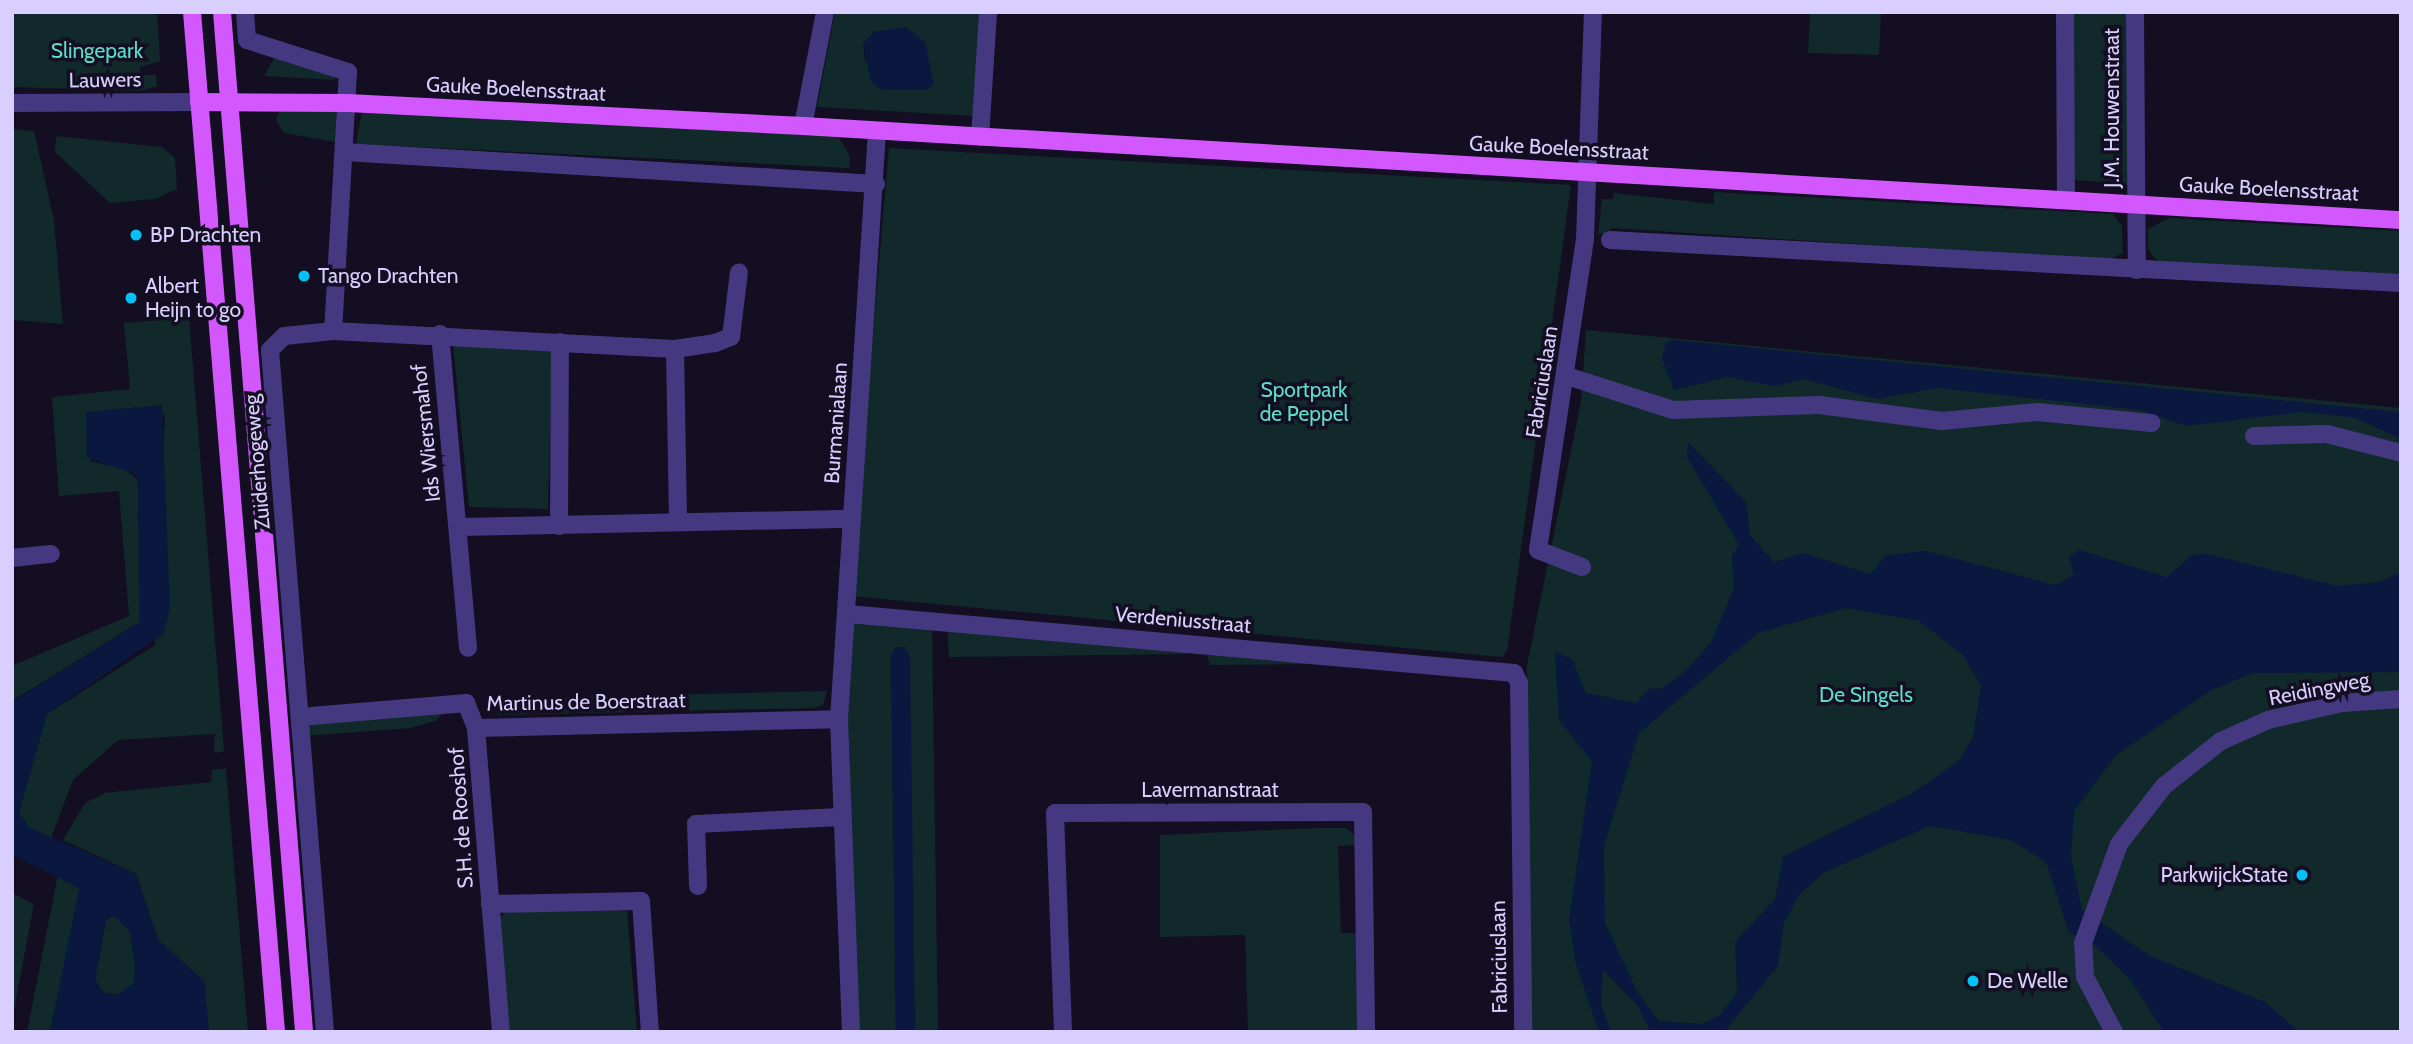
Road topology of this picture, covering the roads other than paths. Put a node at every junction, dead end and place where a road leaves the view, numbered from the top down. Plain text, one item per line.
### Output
1 (192, 12) edge
2 (222, 12) edge
3 (245, 12) edge
4 (825, 12) edge
5 (988, 12) edge
6 (1593, 12) edge
7 (2065, 12) edge
8 (2134, 12) edge
9 (227, 101) junction
10 (199, 102) junction
11 (12, 103) edge
12 (348, 103) junction
13 (803, 126) junction
14 (877, 131) junction
15 (980, 137) junction
16 (344, 152) junction
17 (1590, 173) junction
18 (876, 184) junction
19 (2066, 200) junction
20 (2135, 204) junction
21 (2401, 220) edge
22 (1610, 240) dead end
23 (2137, 270) junction
24 (739, 272) dead end
25 (2401, 284) edge
26 (333, 331) junction
27 (440, 334) junction
28 (561, 342) junction
29 (675, 349) junction
30 (1567, 376) junction
31 (2151, 423) dead end
32 (2255, 436) dead end
33 (2401, 453) edge
34 (852, 519) junction
35 (678, 520) junction
36 (559, 526) junction
37 (458, 527) junction
38 (51, 554) dead end
39 (12, 558) edge
40 (1582, 567) dead end
41 (848, 614) junction
42 (468, 648) dead end
43 (1514, 673) joint
44 (2401, 699) edge
45 (312, 716) dead end
46 (839, 719) junction
47 (476, 727) junction
48 (841, 817) junction
49 (698, 886) dead end
50 (490, 904) junction
51 (276, 1032) edge
52 (304, 1032) edge
53 (326, 1032) edge
54 (501, 1032) edge
55 (650, 1032) edge
56 (851, 1032) edge
57 (1063, 1032) edge
58 (1366, 1032) edge
59 (1523, 1032) edge
60 (2114, 1032) edge

1 - 10 main road, Zuiderhogeweg
2 - 9 main road, Zuiderhogeweg
3 - 12 street
4 - 13 street
5 - 15 street
6 - 17 street, Fabriciuslaan
7 - 19 street
8 - 20 street, J.M. Houwenstraat
9 - 10 main road
9 - 12 main road, Gauke Boelensstraat
9 - 52 main road, Zuiderhogeweg
10 - 11 street, Lauwers
10 - 51 main road, Zuiderhogeweg
12 - 13 main road, Gauke Boelensstraat
12 - 16 street
13 - 14 main road, Gauke Boelensstraat
14 - 15 main road, Gauke Boelensstraat
14 - 18 street, Burmanialaan
15 - 17 main road, Gauke Boelensstraat
16 - 18 street
16 - 26 street
17 - 19 main road, Gauke Boelensstraat
17 - 30 street, Fabriciuslaan
18 - 34 street, Burmanialaan
19 - 20 main road, Gauke Boelensstraat
20 - 21 main road, Gauke Boelensstraat
20 - 23 street
22 - 23 street
23 - 25 street
24 - 29 street, Ids Wiersmahof
26 - 27 street, Ids Wiersmahof
26 - 53 street, Zuiderhogeweg
27 - 28 street, Ids Wiersmahof
27 - 37 street, Ids Wiersmahof
28 - 29 street, Ids Wiersmahof
28 - 36 street
29 - 35 street
30 - 31 street
30 - 40 street, Fabriciuslaan
32 - 33 street
34 - 35 street, Ids Wiersmahof
34 - 41 street, Burmanialaan
35 - 36 street, Ids Wiersmahof
36 - 37 street, Ids Wiersmahof
37 - 42 street, Ids Wiersmahof
38 - 39 street
41 - 43 street, Verdeniusstraat
41 - 46 street, Burmanialaan
43 - 59 street, Fabriciuslaan
44 - 60 street, Reidingweg
45 - 47 street, Martinus de Boerstraat
46 - 47 street, Martinus de Boerstraat
46 - 48 street, Burmanialaan
47 - 50 street, S.H. de Rooshof
48 - 49 street
48 - 56 street, Burmanialaan
50 - 54 street, S.H. de Rooshof
50 - 55 street, S.H. de Rooshof
57 - 58 street, Lavermanstraat

